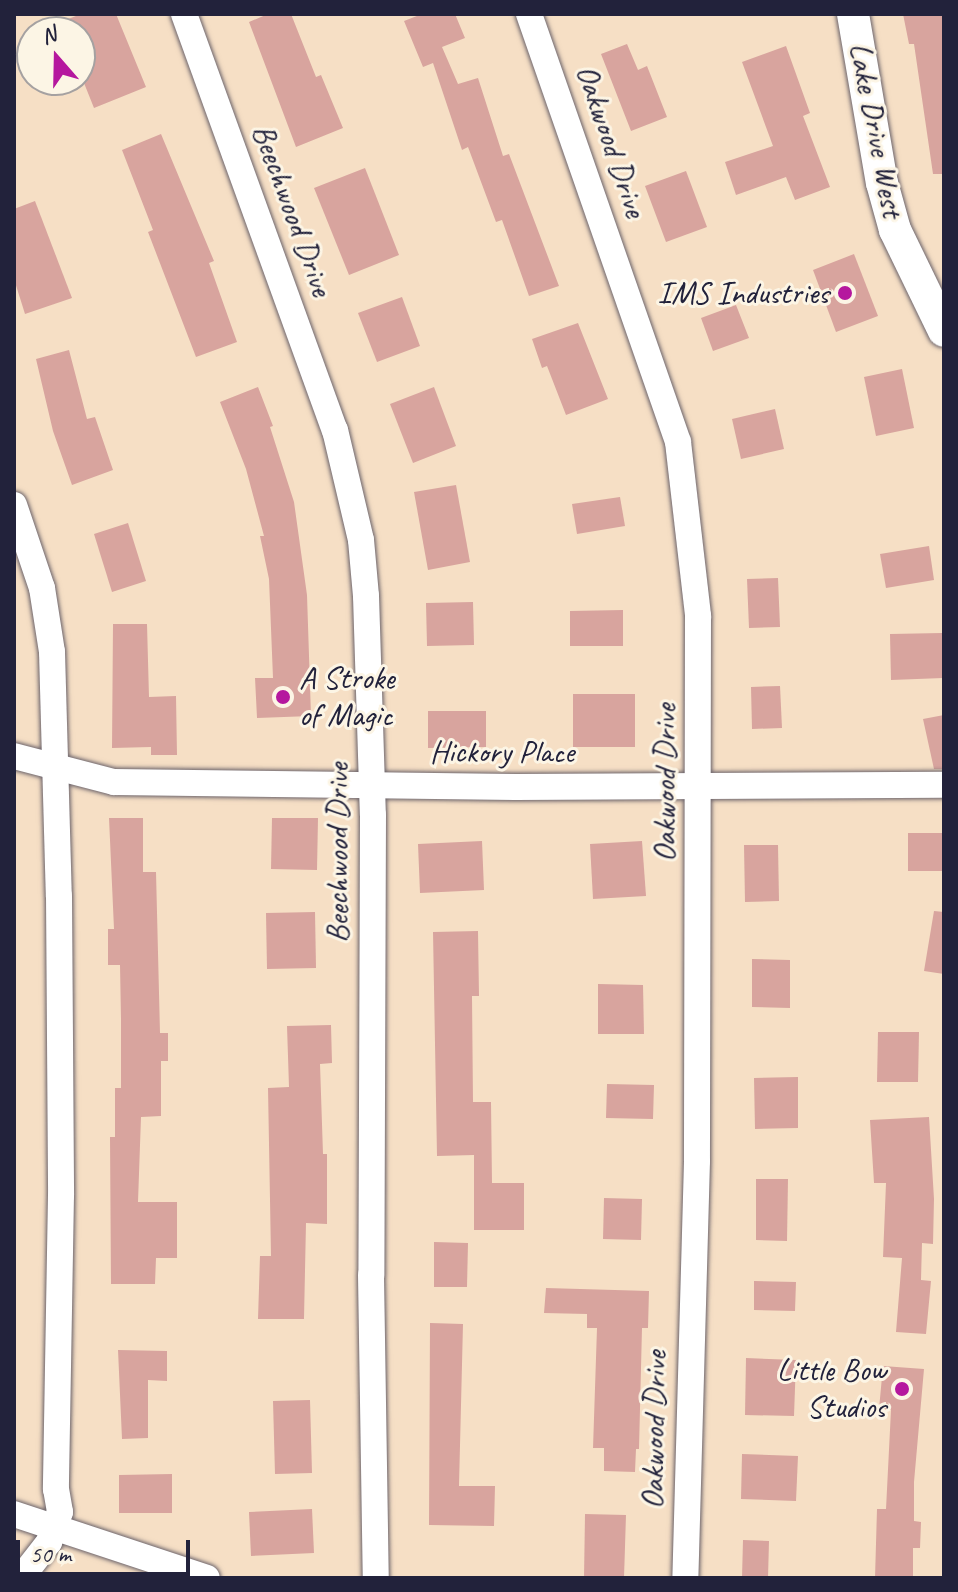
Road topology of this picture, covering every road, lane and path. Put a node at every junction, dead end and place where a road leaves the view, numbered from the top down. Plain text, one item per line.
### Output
1 (184, 14) edge
2 (529, 14) edge
3 (853, 14) edge
4 (944, 331) edge
5 (14, 505) edge
6 (14, 756) edge
7 (56, 767) junction
8 (372, 784) junction
9 (944, 785) edge
10 (699, 786) junction
11 (14, 1514) edge
12 (57, 1527) junction
13 (21, 1578) edge
14 (207, 1578) edge
15 (376, 1578) edge
16 (685, 1578) edge

1 - 8 street, Beechwood Drive
2 - 10 street, Oakwood Drive
3 - 4 street, Lake Drive West
5 - 7 street
6 - 7 street, Hickory Place
7 - 8 street, Hickory Place
7 - 12 street
8 - 10 street, Hickory Place
8 - 15 street, Beechwood Drive
9 - 10 street, Hickory Place
10 - 16 street, Oakwood Drive
11 - 12 street
12 - 13 street
12 - 14 street

